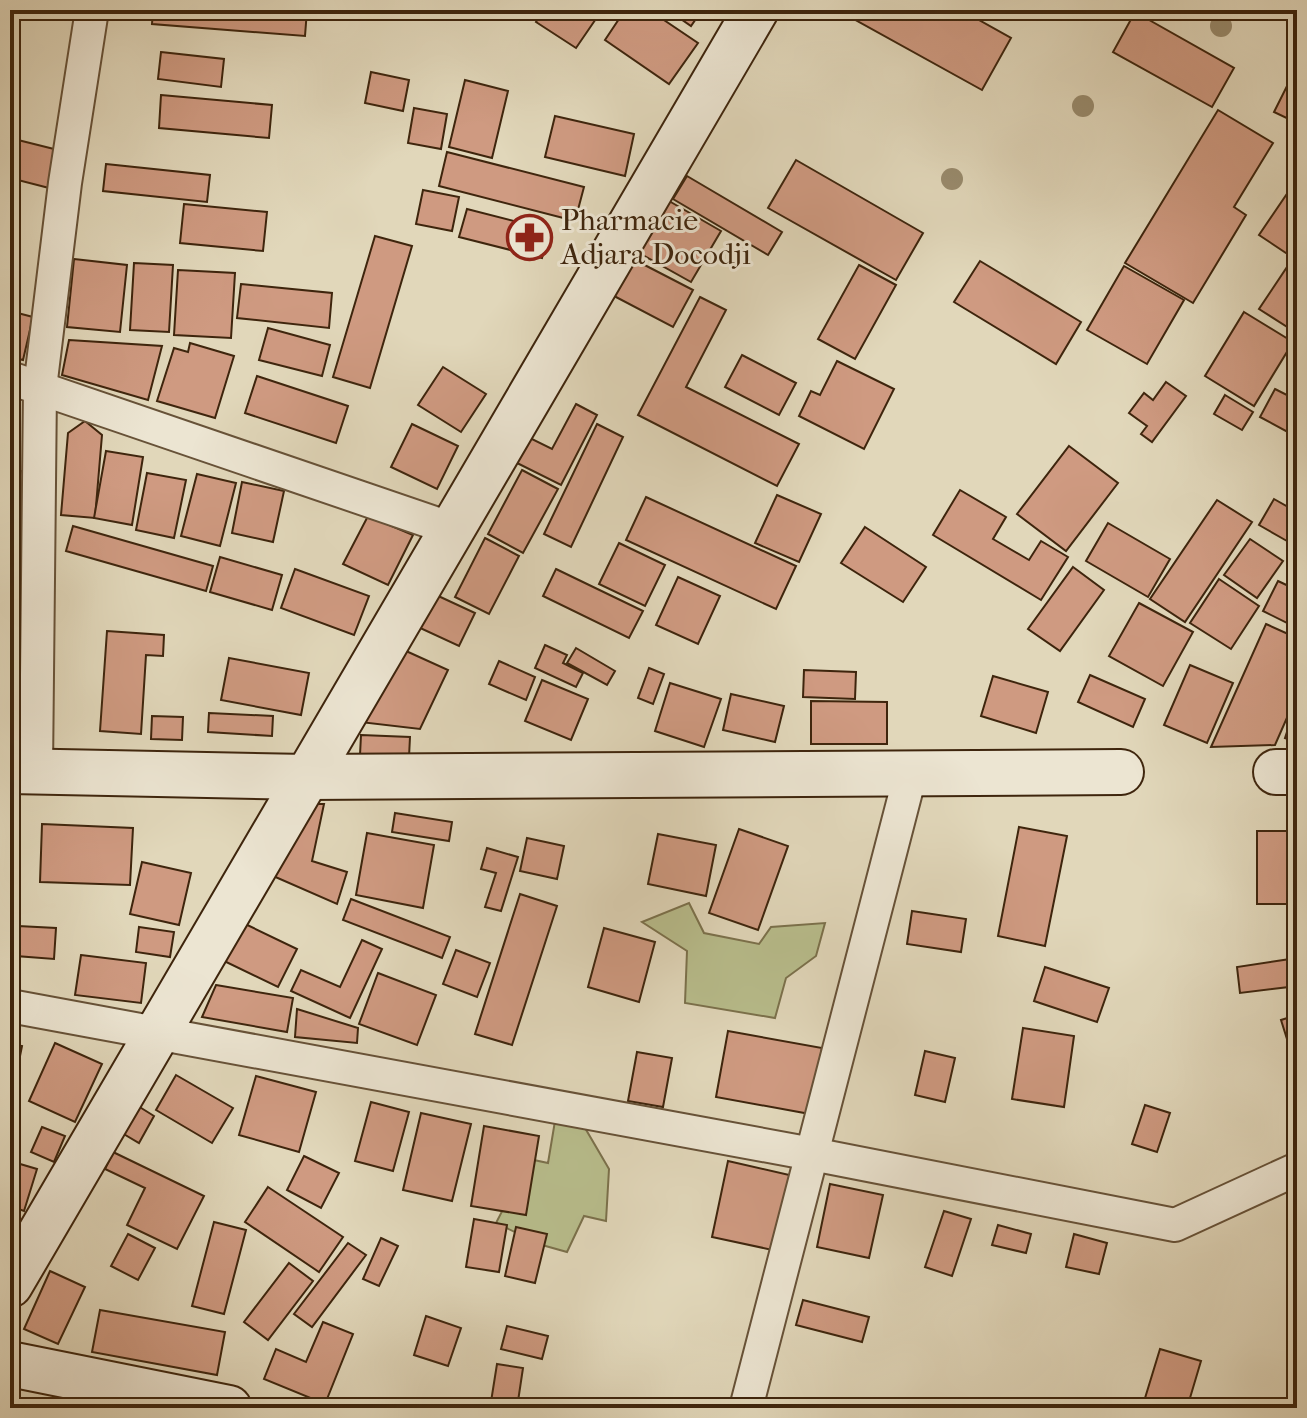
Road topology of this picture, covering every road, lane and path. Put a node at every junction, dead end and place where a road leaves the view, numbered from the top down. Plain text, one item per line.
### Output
1 (92, 10) edge
2 (756, 10) edge
3 (25, 383) edge
4 (452, 529) junction
5 (23, 771) edge
6 (911, 772) junction
7 (1121, 772) dead end
8 (307, 777) junction
9 (10, 1006) edge
10 (158, 1032) junction
11 (812, 1154) junction
12 (1297, 1169) edge
13 (10, 1285) edge
14 (10, 1364) edge
15 (229, 1408) edge
16 (746, 1408) edge

1 - 3 street
2 - 4 street
3 - 4 street
3 - 5 street
4 - 8 street
5 - 8 street
6 - 7 street
6 - 8 street
6 - 11 street
8 - 10 street
9 - 10 street
10 - 11 street
10 - 13 street
11 - 12 street
11 - 16 street
14 - 15 street

